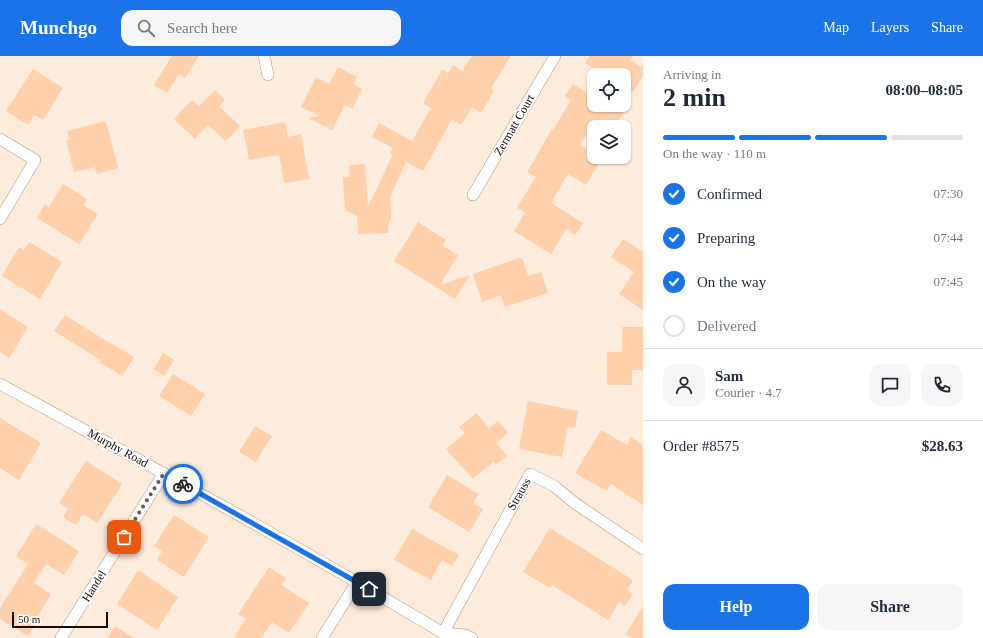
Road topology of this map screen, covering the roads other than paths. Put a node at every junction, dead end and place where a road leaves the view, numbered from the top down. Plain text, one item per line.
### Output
1 (264, 56) edge
2 (554, 56) edge
3 (268, 75) dead end
4 (0, 139) edge
5 (473, 195) dead end
6 (0, 219) edge
7 (0, 384) edge
8 (164, 473) junction
9 (643, 549) edge
10 (357, 582) junction
11 (447, 635) edge
12 (61, 638) edge
13 (322, 638) edge
14 (472, 638) edge

1 - 3 street
2 - 5 street, Zermatt Court
4 - 6 street
7 - 8 street, Murphy Road
8 - 10 street, Murphy Road
8 - 12 street, Handel
9 - 11 street, Strauss
10 - 11 street, Murphy Road
10 - 13 street
11 - 14 street, Murphy Road

